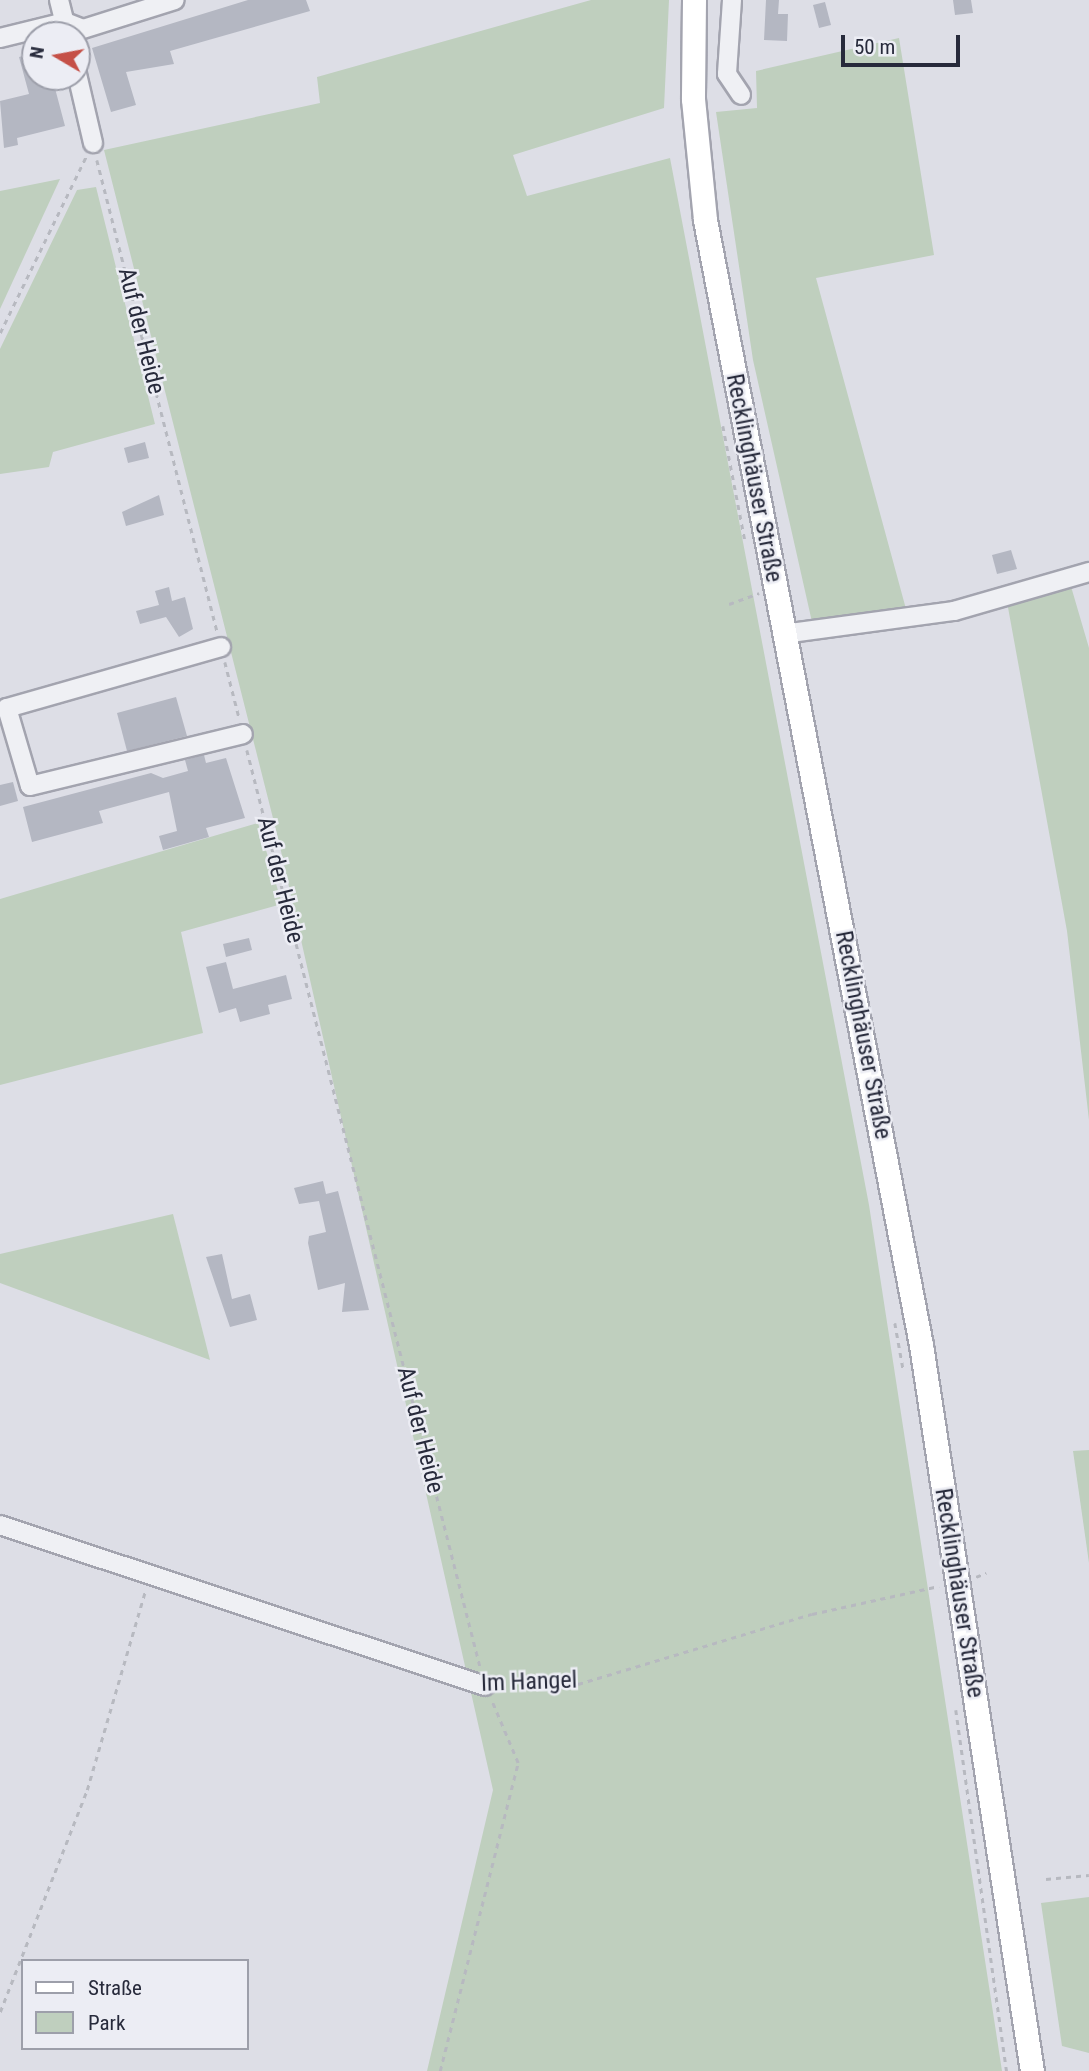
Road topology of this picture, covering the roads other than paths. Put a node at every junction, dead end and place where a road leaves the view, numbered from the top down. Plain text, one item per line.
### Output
1 (59, 0) edge
2 (694, 0) edge
3 (732, 0) edge
4 (170, 1) edge
5 (64, 21) edge
6 (91, 26) edge
7 (21, 35) edge
8 (0, 38) edge
9 (81, 91) edge
10 (741, 95) dead end
11 (93, 143) road end
12 (1089, 572) edge
13 (783, 634) junction
14 (221, 647) road end
15 (243, 734) road end
16 (0, 1525) edge
17 (485, 1685) road end
18 (1032, 2071) edge

1 - 5 street
2 - 13 main road, Recklinghäuser Straße
3 - 10 street
4 - 6 street
7 - 8 street
9 - 11 street
12 - 13 street
13 - 18 main road, Recklinghäuser Straße
14 - 15 street
16 - 17 street, Im Hangel

